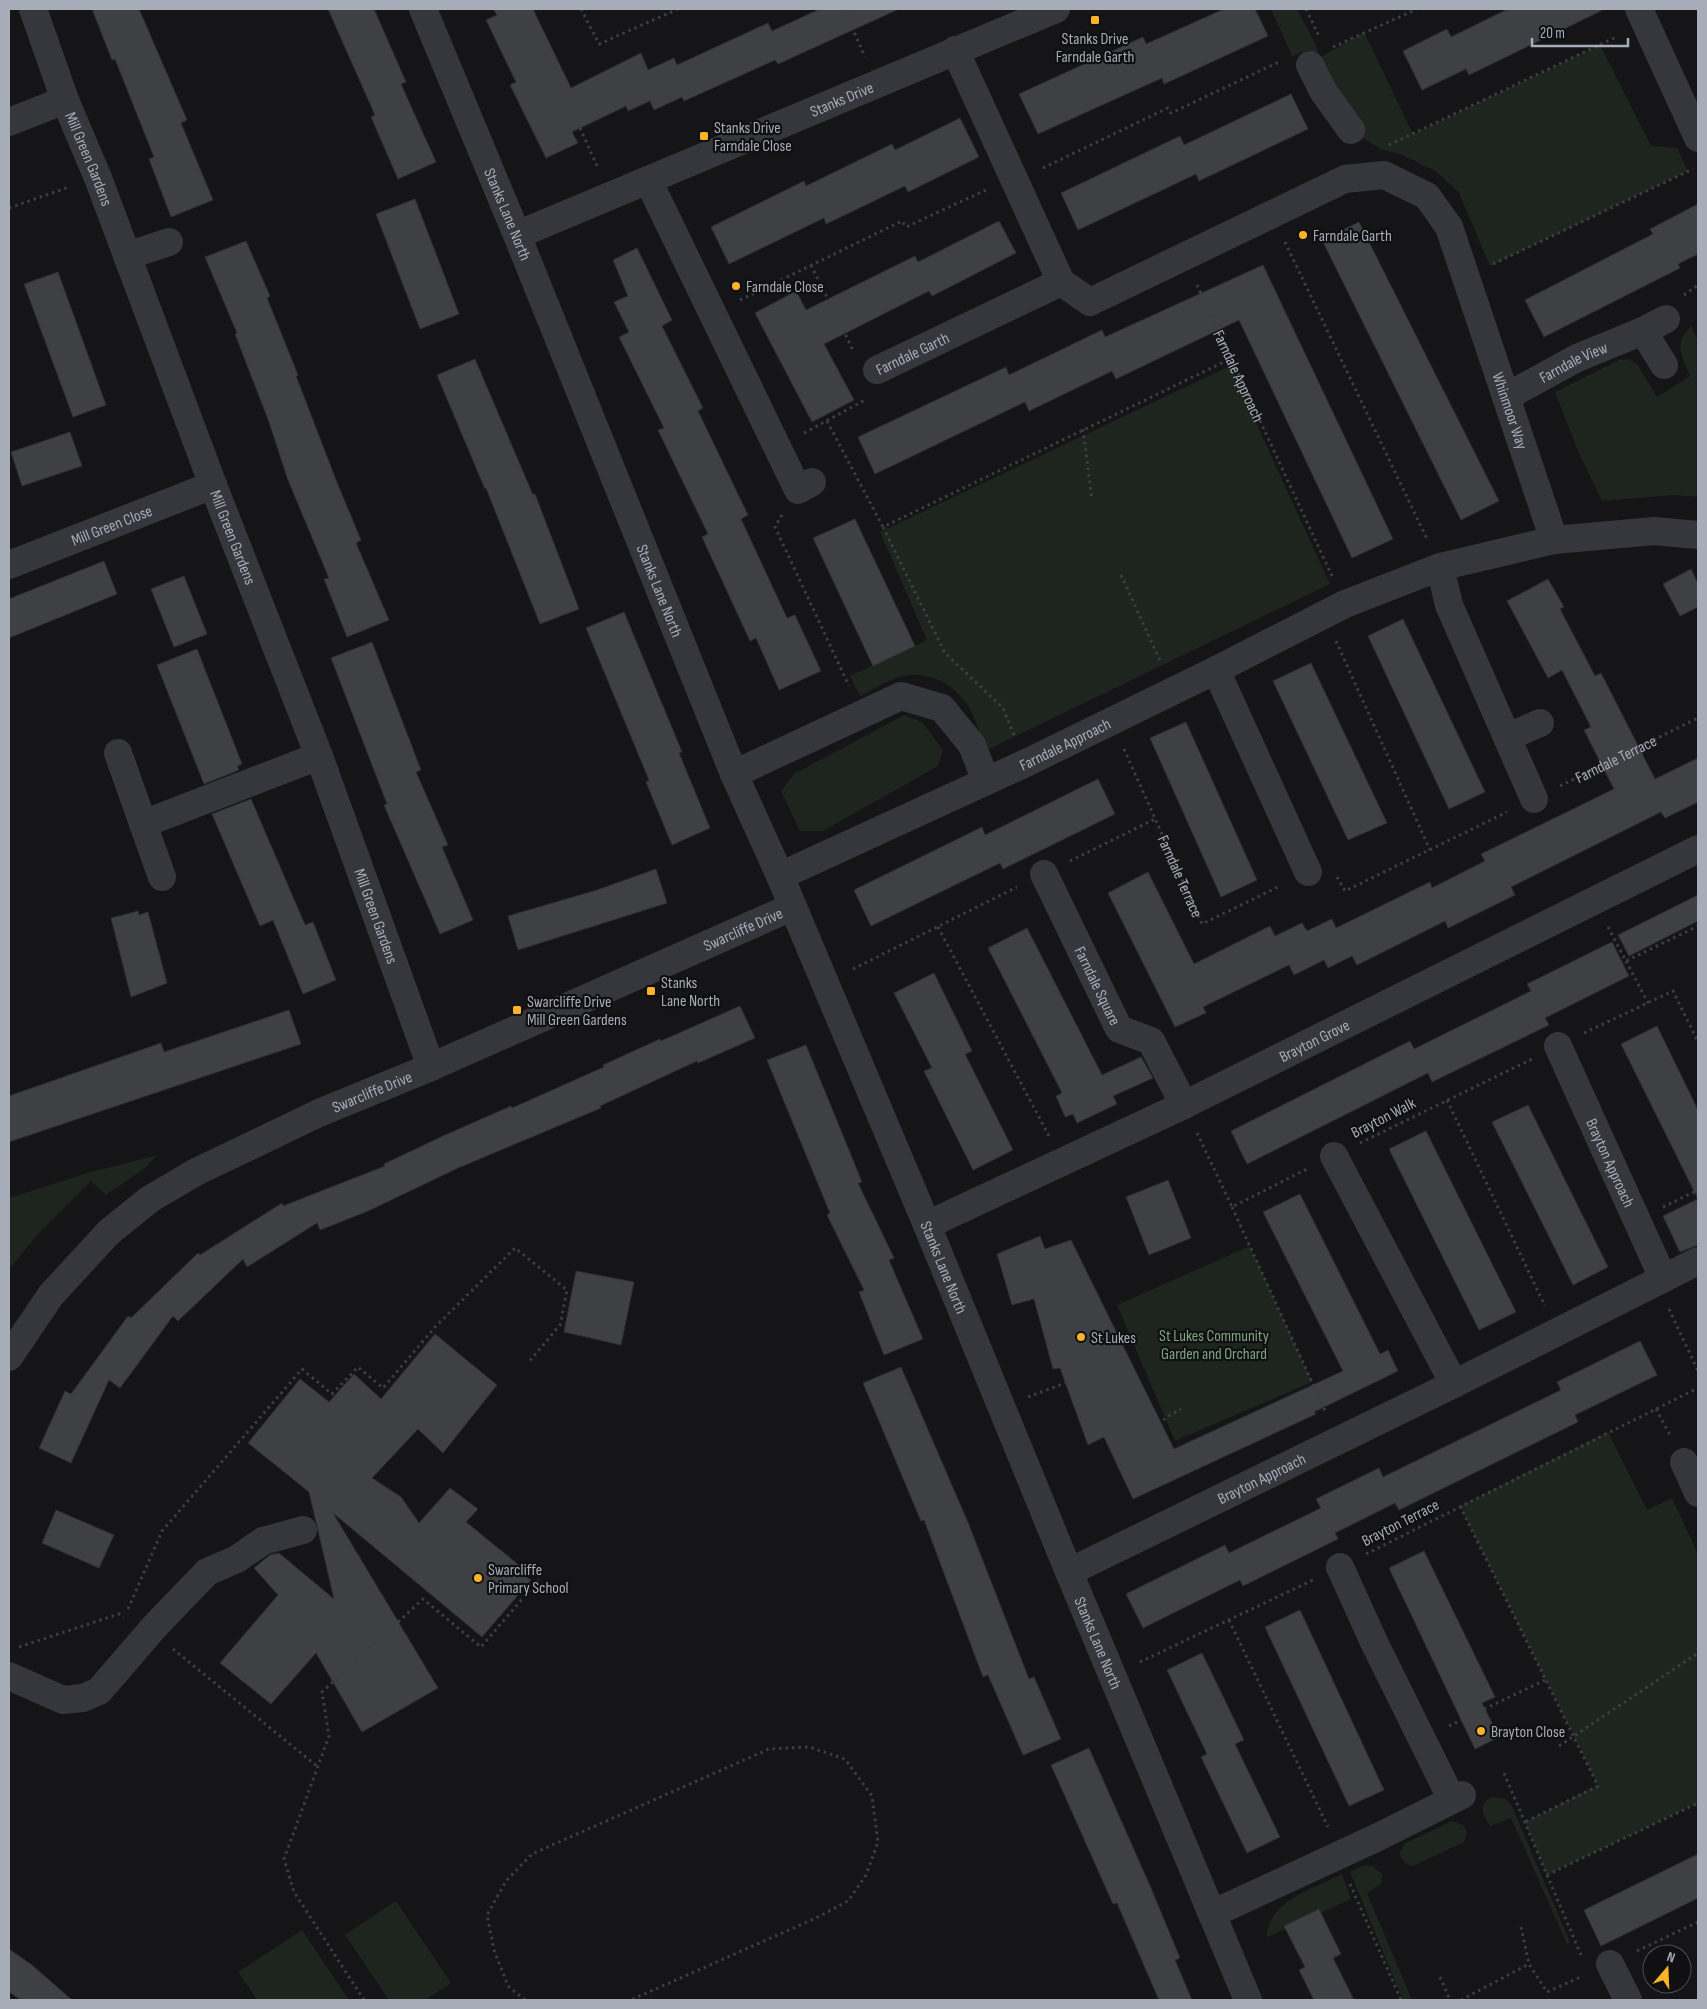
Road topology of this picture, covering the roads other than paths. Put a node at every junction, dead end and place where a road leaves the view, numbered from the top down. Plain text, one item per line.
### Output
1 (33, 9) edge
2 (423, 9) edge
3 (1056, 9) edge
4 (1642, 16) edge
5 (955, 50) junction
6 (1318, 58) road end
7 (66, 100) junction
8 (9, 122) edge
9 (1351, 130) dead end
10 (1698, 138) edge
11 (648, 180) junction
12 (517, 235) junction
13 (169, 242) dead end
14 (127, 256) junction
15 (1061, 282) junction
16 (1664, 365) dead end
17 (877, 370) road end
18 (1506, 397) junction
19 (213, 485) junction
20 (805, 486) road end
21 (1698, 535) edge
22 (1554, 540) junction
23 (9, 566) edge
24 (1440, 568) junction
25 (1216, 670) junction
26 (1540, 723) dead end
27 (1508, 737) junction
28 (118, 753) dead end
29 (319, 756) junction
30 (734, 774) junction
31 (986, 781) junction
32 (1534, 799) road end
33 (143, 824) junction
34 (1698, 849) edge
35 (1308, 872) road end
36 (1044, 874) road end
37 (780, 876) junction
38 (162, 878) dead end
39 (792, 907) junction
40 (1558, 1046) road end
41 (431, 1067) junction
42 (1184, 1105) junction
43 (1334, 1156) road end
44 (927, 1225) junction
45 (1698, 1261) edge
46 (1659, 1280) junction
47 (9, 1357) edge
48 (1454, 1384) junction
49 (1684, 1462) dead end
50 (1698, 1493) edge
51 (303, 1530) dead end
52 (1340, 1567) road end
53 (1069, 1572) junction
54 (9, 1676) edge
55 (1212, 1914) junction
56 (1599, 1969) road end
57 (1248, 2000) edge
58 (1628, 2000) edge

1 - 7 street, Mill Green Gardens
2 - 12 street, Stanks Lane North
3 - 5 street, Stanks Drive
4 - 10 street
5 - 11 street, Stanks Drive
5 - 15 street
6 - 9 street
7 - 8 street
7 - 14 street, Mill Green Gardens
11 - 12 street, Stanks Drive
11 - 20 street
12 - 30 street, Stanks Lane North
13 - 14 street
14 - 19 street, Mill Green Gardens
15 - 17 street, Farndale Garth
15 - 18 street, Whinmoor Way
16 - 18 street, Farndale View
18 - 22 street, Whinmoor Way
19 - 23 street, Mill Green Close
19 - 29 street, Mill Green Gardens
21 - 22 street
22 - 24 street, Farndale Approach
24 - 25 street, Farndale Approach
24 - 27 street
25 - 31 street, Farndale Approach
25 - 35 street
26 - 27 street
27 - 32 street
28 - 33 street
29 - 33 street
29 - 41 street, Mill Green Gardens
30 - 31 street
30 - 37 street, Stanks Lane North
31 - 37 street, Farndale Approach
33 - 38 street
34 - 42 street, Brayton Grove
36 - 42 street, Farndale Square
37 - 39 street, Stanks Lane North
39 - 41 street, Swarcliffe Drive
39 - 44 street, Stanks Lane North
40 - 46 street, Brayton Approach
41 - 47 street, Swarcliffe Drive
42 - 44 street, Brayton Grove
43 - 48 street
44 - 53 street, Stanks Lane North
45 - 46 street, Brayton Approach
46 - 48 street, Brayton Approach
48 - 53 street, Brayton Approach
49 - 50 street
51 - 54 street
52 - 55 street
53 - 55 street, Stanks Lane North
55 - 57 street, Stanks Lane North
56 - 58 street

